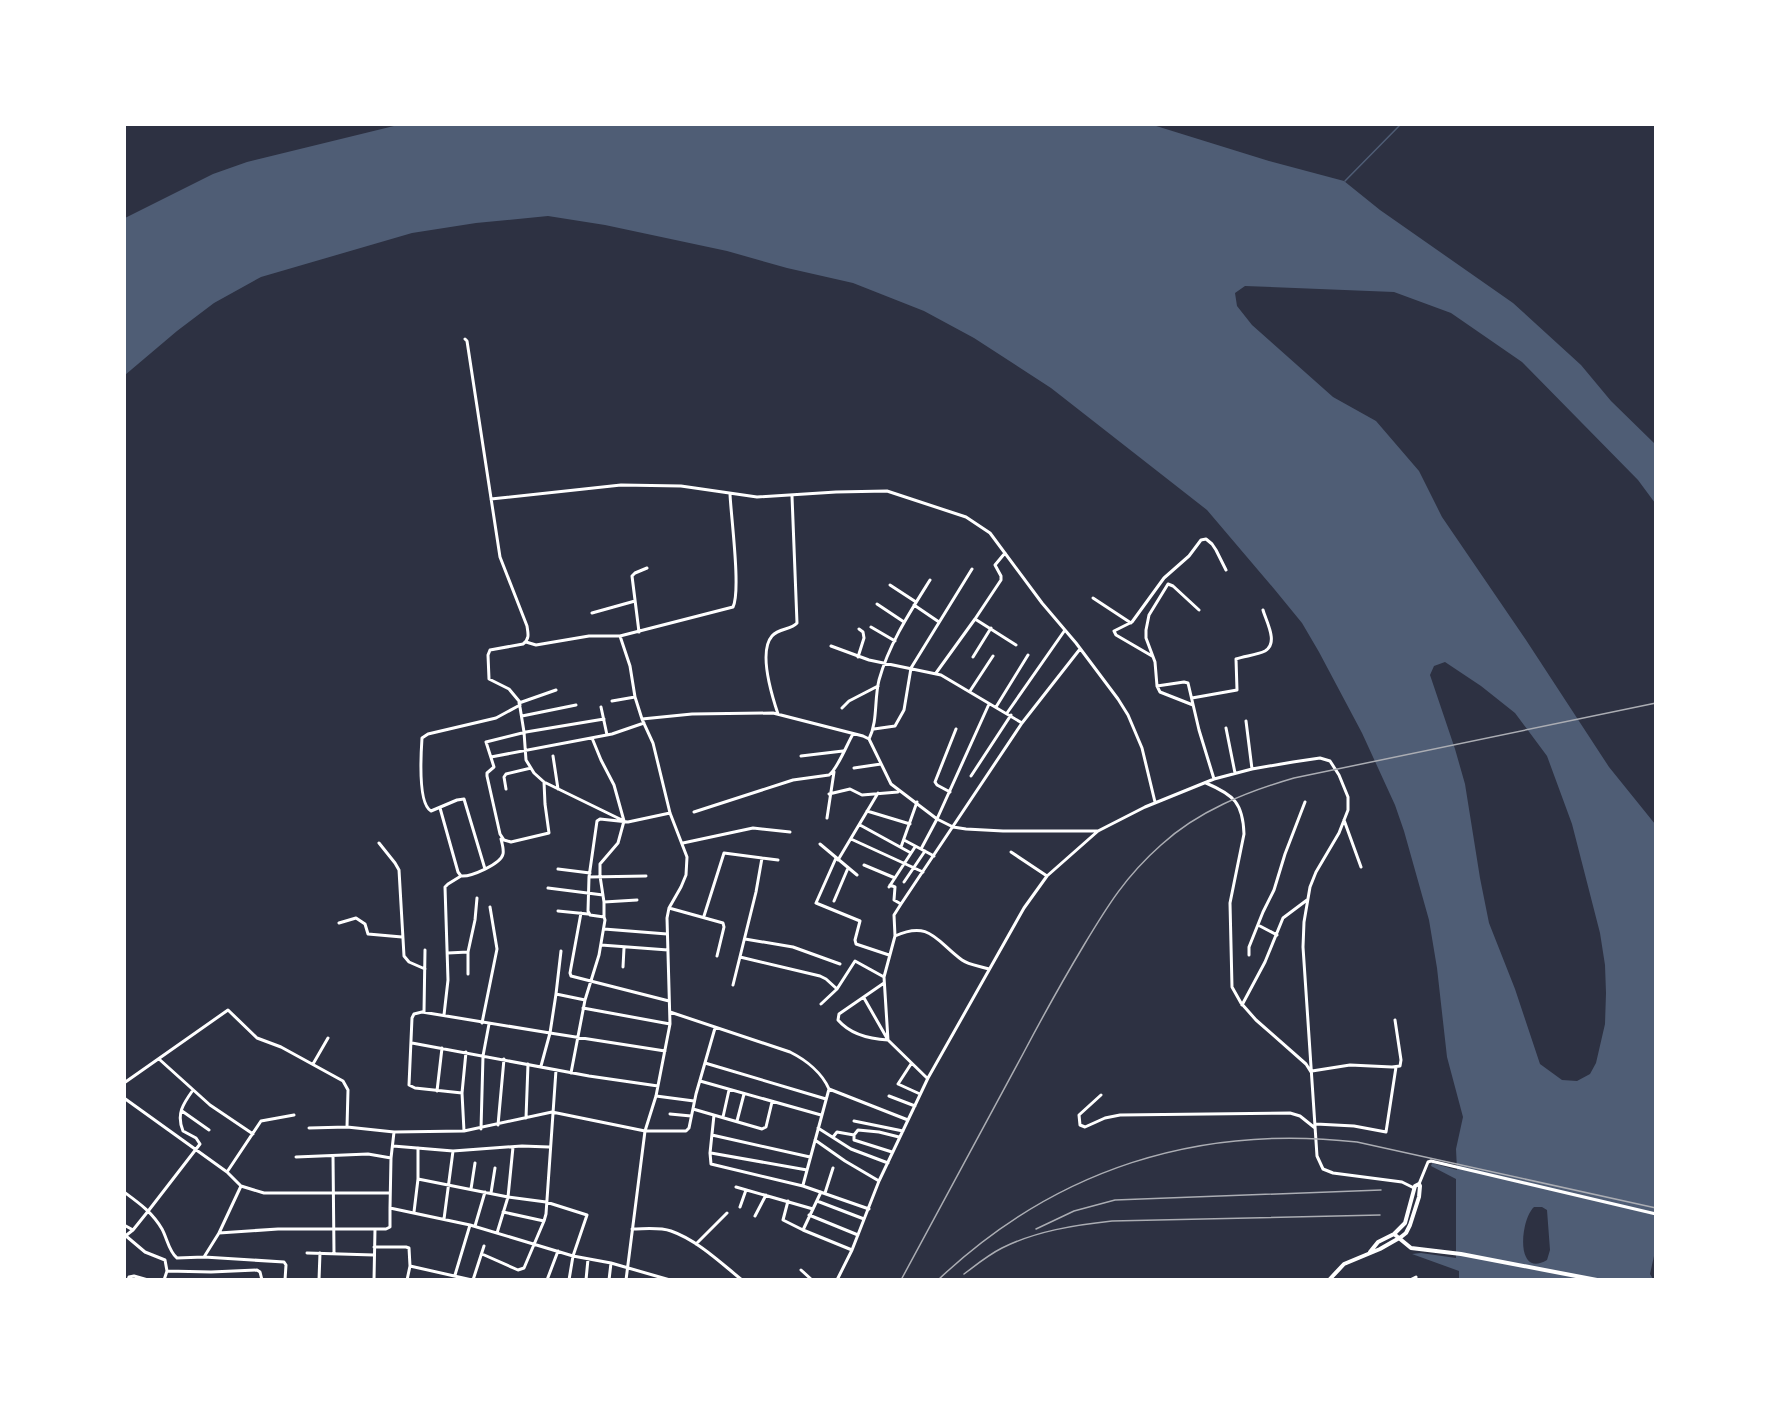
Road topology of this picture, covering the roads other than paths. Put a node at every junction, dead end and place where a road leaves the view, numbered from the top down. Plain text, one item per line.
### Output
1 (465, 339) dead end
2 (730, 494) junction
3 (792, 496) junction
4 (491, 499) junction
5 (1005, 553) junction
6 (648, 568) dead end
7 (972, 569) dead end
8 (1226, 570) dead end
9 (930, 580) dead end
10 (890, 585) dead end
11 (1093, 598) dead end
12 (635, 601) junction
13 (877, 604) dead end
14 (915, 604) junction
15 (1199, 610) dead end
16 (1263, 610) dead end
17 (592, 613) dead end
18 (975, 619) junction
19 (904, 622) junction
20 (939, 622) junction
21 (1131, 623) junction
22 (871, 627) dead end
23 (991, 628) junction
24 (859, 629) dead end
25 (1065, 630) junction
26 (639, 632) junction
27 (620, 636) junction
28 (895, 640) junction
29 (526, 642) junction
30 (1016, 645) dead end
31 (831, 646) dead end
32 (1080, 648) junction
33 (1028, 655) dead end
34 (993, 656) dead end
35 (858, 657) junction
36 (974, 657) dead end
37 (1153, 657) junction
38 (885, 663) junction
39 (911, 668) junction
40 (936, 673) junction
41 (878, 686) junction
42 (1157, 686) junction
43 (556, 690) dead end
44 (970, 691) junction
45 (635, 697) junction
46 (1192, 698) junction
47 (612, 701) dead end
48 (520, 704) junction
49 (989, 704) junction
50 (576, 705) dead end
51 (1193, 705) junction
52 (601, 707) dead end
53 (996, 707) junction
54 (842, 708) dead end
55 (778, 714) junction
56 (1009, 714) junction
57 (522, 716) junction
58 (604, 719) junction
59 (643, 721) junction
60 (1246, 721) dead end
61 (1022, 723) junction
62 (1226, 728) dead end
63 (874, 729) junction
64 (956, 729) dead end
65 (524, 732) junction
66 (853, 734) junction
67 (607, 735) junction
68 (592, 738) junction
69 (869, 739) junction
70 (524, 750) junction
71 (843, 751) junction
72 (553, 756) dead end
73 (801, 756) dead end
74 (491, 757) junction
75 (880, 764) junction
76 (531, 768) junction
77 (854, 768) dead end
78 (1252, 769) junction
79 (834, 772) junction
80 (1234, 773) junction
81 (971, 776) dead end
82 (1214, 779) junction
83 (544, 782) junction
84 (1206, 782) junction
85 (506, 789) dead end
86 (558, 789) junction
87 (900, 791) junction
88 (950, 792) junction
89 (878, 793) junction
90 (829, 794) junction
91 (917, 802) junction
92 (1155, 802) junction
93 (1305, 802) dead end
94 (440, 808) junction
95 (867, 811) junction
96 (694, 812) dead end
97 (670, 813) junction
98 (826, 818) dead end
99 (937, 819) junction
100 (1344, 820) junction
101 (624, 821) junction
102 (910, 824) junction
103 (859, 825) junction
104 (953, 827) junction
105 (1098, 831) junction
106 (790, 832) dead end
107 (501, 837) junction
108 (851, 839) junction
109 (904, 840) junction
110 (379, 843) dead end
111 (682, 843) junction
112 (820, 844) dead end
113 (901, 847) junction
114 (915, 847) junction
115 (923, 850) junction
116 (1011, 852) dead end
117 (911, 853) junction
118 (934, 856) junction
119 (762, 858) junction
120 (837, 859) junction
121 (778, 860) dead end
122 (904, 864) junction
123 (864, 865) dead end
124 (1361, 867) dead end
125 (848, 868) junction
126 (913, 868) junction
127 (485, 869) junction
128 (558, 869) dead end
129 (923, 872) junction
130 (590, 875) junction
131 (857, 875) dead end
132 (461, 876) junction
133 (600, 876) junction
134 (646, 876) dead end
135 (1047, 876) junction
136 (895, 878) junction
137 (904, 882) dead end
138 (548, 888) dead end
139 (588, 892) junction
140 (603, 895) junction
141 (477, 898) dead end
142 (637, 900) dead end
143 (1307, 900) junction
144 (834, 901) dead end
145 (604, 902) junction
146 (901, 904) junction
147 (490, 907) dead end
148 (669, 908) junction
149 (558, 911) dead end
150 (581, 913) junction
151 (588, 914) junction
152 (704, 916) junction
153 (604, 917) junction
154 (339, 923) dead end
155 (1258, 925) junction
156 (604, 929) junction
157 (667, 934) junction
158 (1277, 935) junction
159 (895, 936) junction
160 (402, 937) junction
161 (745, 939) junction
162 (601, 945) junction
163 (624, 948) junction
164 (425, 950) dead end
165 (668, 950) junction
166 (561, 951) dead end
167 (468, 952) junction
168 (448, 953) junction
169 (889, 955) junction
170 (1249, 955) dead end
171 (717, 956) dead end
172 (740, 957) junction
173 (840, 964) dead end
174 (623, 968) dead end
175 (425, 969) junction
176 (989, 969) junction
177 (468, 974) dead end
178 (884, 977) junction
179 (591, 981) junction
180 (884, 983) junction
181 (733, 985) dead end
182 (837, 988) junction
183 (556, 994) junction
184 (864, 998) junction
185 (585, 1000) junction
186 (669, 1001) junction
187 (821, 1004) dead end
188 (1242, 1005) junction
189 (584, 1008) junction
190 (424, 1012) junction
191 (670, 1012) junction
192 (444, 1016) junction
193 (1395, 1020) dead end
194 (482, 1023) junction
195 (489, 1024) junction
196 (670, 1024) junction
197 (715, 1028) junction
198 (550, 1033) junction
199 (328, 1038) dead end
200 (578, 1038) junction
201 (888, 1040) junction
202 (412, 1043) junction
203 (442, 1048) junction
204 (466, 1052) junction
205 (666, 1052) junction
206 (483, 1056) junction
207 (159, 1059) junction
208 (504, 1059) junction
209 (705, 1063) junction
210 (911, 1063) junction
211 (313, 1064) junction
212 (528, 1064) junction
213 (541, 1066) junction
214 (1396, 1067) junction
215 (555, 1070) junction
216 (1312, 1072) junction
217 (571, 1073) junction
218 (928, 1078) junction
219 (700, 1081) junction
220 (124, 1083) edge
221 (658, 1086) junction
222 (729, 1089) junction
223 (829, 1089) junction
224 (193, 1090) junction
225 (437, 1091) junction
226 (462, 1093) junction
227 (744, 1094) junction
228 (920, 1094) junction
229 (1101, 1095) dead end
230 (656, 1096) junction
231 (890, 1096) dead end
232 (124, 1098) edge
233 (826, 1099) junction
234 (694, 1101) junction
235 (772, 1102) junction
236 (915, 1106) junction
237 (693, 1109) junction
238 (181, 1110) junction
239 (552, 1112) junction
240 (294, 1114) dead end
241 (670, 1114) dead end
242 (714, 1115) junction
243 (821, 1115) junction
244 (691, 1116) junction
245 (526, 1118) junction
246 (723, 1118) junction
247 (908, 1120) junction
248 (737, 1121) junction
249 (854, 1121) dead end
250 (498, 1125) junction
251 (1315, 1126) junction
252 (347, 1127) junction
253 (309, 1128) dead end
254 (818, 1128) junction
255 (481, 1129) junction
256 (209, 1131) dead end
257 (464, 1131) junction
258 (645, 1131) junction
259 (903, 1131) junction
260 (394, 1132) junction
261 (253, 1134) junction
262 (712, 1135) junction
263 (854, 1135) junction
264 (833, 1137) junction
265 (899, 1137) junction
266 (814, 1140) junction
267 (393, 1146) junction
268 (514, 1146) junction
269 (550, 1147) junction
270 (418, 1148) junction
271 (196, 1150) junction
272 (453, 1151) junction
273 (893, 1152) junction
274 (710, 1153) junction
275 (333, 1156) junction
276 (296, 1157) dead end
277 (810, 1157) junction
278 (391, 1158) junction
279 (888, 1163) junction
280 (475, 1164) dead end
281 (495, 1168) dead end
282 (833, 1168) dead end
283 (807, 1170) junction
284 (227, 1172) junction
285 (418, 1179) junction
286 (879, 1181) junction
287 (449, 1185) junction
288 (242, 1186) junction
289 (803, 1186) junction
290 (1417, 1186) junction
291 (735, 1187) dead end
292 (471, 1189) junction
293 (746, 1190) junction
294 (124, 1192) edge
295 (485, 1192) junction
296 (823, 1192) junction
297 (334, 1193) junction
298 (390, 1193) junction
299 (490, 1193) junction
300 (766, 1195) junction
301 (508, 1197) junction
302 (788, 1201) junction
303 (816, 1201) junction
304 (546, 1202) junction
305 (740, 1207) dead end
306 (390, 1208) junction
307 (813, 1209) junction
308 (869, 1209) junction
309 (149, 1210) junction
310 (414, 1212) junction
311 (503, 1212) junction
312 (727, 1212) dead end
313 (1411, 1214) junction
314 (1656, 1214) edge
315 (810, 1215) junction
316 (755, 1216) dead end
317 (444, 1219) junction
318 (864, 1219) junction
319 (544, 1221) junction
320 (124, 1225) edge
321 (470, 1225) junction
322 (475, 1226) junction
323 (333, 1229) junction
324 (375, 1229) junction
325 (633, 1229) junction
326 (133, 1230) junction
327 (803, 1230) junction
328 (219, 1233) junction
329 (497, 1233) junction
330 (1394, 1234) junction
331 (858, 1235) junction
332 (125, 1237) edge
333 (1398, 1239) junction
334 (534, 1244) junction
335 (696, 1244) junction
336 (484, 1246) dead end
337 (374, 1247) junction
338 (852, 1250) junction
339 (558, 1251) junction
340 (1370, 1252) junction
341 (307, 1253) dead end
342 (320, 1253) junction
343 (334, 1253) junction
344 (482, 1254) junction
345 (374, 1256) junction
346 (573, 1256) junction
347 (174, 1257) junction
348 (204, 1257) junction
349 (588, 1259) junction
350 (165, 1260) junction
351 (611, 1263) junction
352 (410, 1266) junction
353 (628, 1268) junction
354 (801, 1270) dead end
355 (167, 1271) junction
356 (455, 1275) junction
357 (1416, 1277) dead end
358 (470, 1279) edge
359 (128, 1280) edge
360 (148, 1280) edge
361 (164, 1280) edge
362 (262, 1280) edge
363 (285, 1280) edge
364 (319, 1280) edge
365 (374, 1280) edge
366 (408, 1280) edge
367 (547, 1280) edge
368 (568, 1280) edge
369 (586, 1280) edge
370 (609, 1280) edge
371 (627, 1280) edge
372 (670, 1280) edge
373 (742, 1280) edge
374 (812, 1280) edge
375 (837, 1280) edge
376 (1150, 1280) edge
377 (1184, 1280) edge
378 (1329, 1280) edge
379 (1410, 1280) edge
380 (1597, 1280) edge

1 - 4 street
2 - 3 street
2 - 4 street
2 - 26 street
3 - 5 street
3 - 55 street
4 - 29 street
5 - 18 street
5 - 25 street
6 - 12 street
7 - 20 street
8 - 21 street
9 - 14 street
10 - 14 street
11 - 21 street
12 - 17 street
12 - 26 street
13 - 19 street
14 - 19 street
14 - 20 street
15 - 37 street
16 - 46 street
18 - 23 street
18 - 40 street
19 - 28 street
20 - 39 street
21 - 37 street
22 - 28 street
23 - 30 street
23 - 36 street
24 - 35 street
25 - 32 street
25 - 56 street
26 - 27 street
27 - 29 street
27 - 45 street
28 - 38 street
29 - 48 street
31 - 35 street
32 - 61 street
32 - 92 street
33 - 53 street
34 - 44 street
35 - 38 street
37 - 42 street
38 - 39 street
38 - 41 street
39 - 40 street
39 - 63 street
40 - 44 street
41 - 54 street
41 - 63 street
42 - 46 street
42 - 51 street
43 - 48 street
44 - 49 street
45 - 47 street
45 - 59 street
46 - 51 street
48 - 57 street
48 - 94 street
49 - 53 street
49 - 88 street
50 - 57 street
51 - 82 street
52 - 58 street
53 - 56 street
55 - 59 street
55 - 66 street
56 - 61 street
56 - 81 street
57 - 65 street
58 - 65 street
58 - 67 street
59 - 67 street
59 - 97 street
60 - 78 street
61 - 104 street
62 - 80 street
63 - 69 street
64 - 88 street
65 - 70 street
65 - 74 street
66 - 69 street
66 - 71 street
67 - 68 street
68 - 70 street
68 - 101 street
69 - 75 street
70 - 74 street
70 - 76 street
71 - 73 street
71 - 79 street
72 - 86 street
74 - 107 street
75 - 77 street
75 - 87 street
76 - 83 street
76 - 85 street
78 - 80 street
78 - 100 street
79 - 90 street
79 - 96 street
80 - 82 street
82 - 84 street
83 - 86 street
83 - 107 street
84 - 92 street
84 - 188 street
86 - 101 street
87 - 89 street
87 - 91 street
88 - 99 street
89 - 90 street
89 - 95 street
90 - 98 street
91 - 99 street
91 - 102 street
92 - 105 street
93 - 155 street
94 - 127 street
94 - 132 street
95 - 102 street
95 - 103 street
97 - 101 street
97 - 111 street
99 - 104 street
99 - 115 street
100 - 124 street
100 - 143 street
101 - 130 street
101 - 133 street
102 - 109 street
103 - 108 street
103 - 113 street
104 - 105 street
104 - 118 street
105 - 135 street
106 - 111 street
107 - 127 street
108 - 120 street
108 - 122 street
109 - 113 street
109 - 114 street
110 - 160 street
111 - 148 street
112 - 120 street
113 - 117 street
114 - 115 street
114 - 117 street
115 - 118 street
115 - 126 street
116 - 135 street
117 - 122 street
118 - 129 street
119 - 121 street
119 - 152 street
119 - 161 street
120 - 125 street
120 - 169 street
122 - 126 street
122 - 136 street
123 - 136 street
125 - 131 street
125 - 144 street
126 - 129 street
126 - 137 street
127 - 132 street
128 - 130 street
129 - 146 street
130 - 133 street
130 - 139 street
132 - 168 street
133 - 134 street
133 - 140 street
135 - 176 street
136 - 146 street
138 - 139 street
139 - 140 street
139 - 151 street
140 - 145 street
141 - 167 street
142 - 145 street
143 - 158 street
143 - 216 street
145 - 153 street
146 - 159 street
147 - 194 street
148 - 152 street
148 - 157 street
149 - 150 street
150 - 151 street
150 - 179 street
151 - 153 street
152 - 171 street
153 - 156 street
154 - 160 street
155 - 158 street
155 - 170 street
156 - 157 street
156 - 162 street
157 - 165 street
158 - 188 street
159 - 169 street
159 - 176 street
160 - 175 street
161 - 172 street
161 - 173 street
162 - 163 street
162 - 179 street
163 - 165 street
163 - 174 street
164 - 175 street
165 - 186 street
166 - 183 street
167 - 168 street
167 - 177 street
168 - 192 street
169 - 178 street
172 - 181 street
172 - 182 street
175 - 190 street
176 - 218 street
178 - 180 street
178 - 182 street
179 - 185 street
179 - 186 street
180 - 184 street
180 - 201 street
182 - 187 street
183 - 185 street
183 - 198 street
184 - 201 street
184 - 201 street
185 - 189 street
186 - 191 street
188 - 216 street
189 - 196 street
189 - 200 street
190 - 192 street
190 - 202 street
191 - 196 street
191 - 197 street
192 - 194 street
193 - 214 street
194 - 195 street
195 - 198 street
195 - 206 street
196 - 205 street
197 - 209 street
197 - 223 street
198 - 200 street
198 - 213 street
199 - 211 street
200 - 205 street
200 - 217 street
201 - 210 street
202 - 203 street
202 - 225 street
203 - 204 street
203 - 225 street
204 - 206 street
204 - 226 street
205 - 221 street
206 - 208 street
206 - 255 street
207 - 211 street
207 - 220 street
207 - 224 street
208 - 212 street
208 - 250 street
209 - 219 street
209 - 233 street
210 - 218 street
210 - 228 street
211 - 252 street
212 - 213 street
212 - 245 street
213 - 215 street
214 - 216 street
214 - 251 street
215 - 217 street
215 - 239 street
216 - 251 street
217 - 221 street
218 - 228 street
219 - 222 street
219 - 234 street
221 - 230 street
222 - 227 street
222 - 246 street
223 - 233 street
223 - 247 street
224 - 238 street
224 - 261 street
225 - 226 street
226 - 257 street
227 - 235 street
227 - 248 street
228 - 236 street
229 - 251 street
230 - 234 street
230 - 258 street
231 - 236 street
232 - 271 street
233 - 243 street
234 - 237 street
235 - 243 street
235 - 248 street
236 - 247 street
237 - 242 street
237 - 244 street
238 - 256 street
238 - 271 street
239 - 245 street
239 - 258 street
239 - 269 street
240 - 261 street
241 - 244 street
242 - 246 street
242 - 262 street
243 - 254 street
244 - 258 street
245 - 250 street
246 - 248 street
247 - 259 street
249 - 259 street
250 - 255 street
251 - 290 street
252 - 253 street
252 - 260 street
254 - 264 street
254 - 266 street
255 - 257 street
257 - 260 street
258 - 325 street
259 - 265 street
260 - 267 street
261 - 284 street
262 - 274 street
262 - 277 street
263 - 264 street
263 - 265 street
263 - 273 street
264 - 279 street
265 - 273 street
266 - 277 street
266 - 286 street
267 - 270 street
267 - 278 street
268 - 269 street
268 - 272 street
268 - 301 street
269 - 304 street
270 - 272 street
270 - 285 street
271 - 284 street
271 - 309 street
272 - 287 street
273 - 279 street
274 - 283 street
274 - 289 street
275 - 276 street
275 - 278 street
275 - 297 street
277 - 283 street
278 - 298 street
279 - 286 street
280 - 292 street
281 - 299 street
282 - 296 street
283 - 289 street
284 - 288 street
285 - 287 street
285 - 310 street
286 - 308 street
287 - 292 street
287 - 317 street
288 - 297 street
288 - 328 street
289 - 296 street
290 - 313 main road
290 - 314 street
291 - 293 street
292 - 295 street
293 - 300 street
293 - 305 street
294 - 309 street
295 - 299 street
295 - 322 street
296 - 303 street
296 - 308 street
297 - 298 street
297 - 323 street
298 - 306 street
299 - 301 street
300 - 302 street
300 - 316 street
301 - 304 street
301 - 311 street
302 - 307 street
302 - 327 street
303 - 307 street
303 - 318 street
304 - 319 street
304 - 346 street
306 - 310 street
306 - 324 street
307 - 315 street
308 - 318 street
309 - 326 street
309 - 347 street
310 - 317 street
311 - 319 street
311 - 329 street
312 - 335 street
313 - 330 main road
313 - 333 main road
315 - 327 street
315 - 331 street
317 - 321 street
318 - 331 street
319 - 334 street
320 - 326 street
321 - 322 street
321 - 356 street
322 - 329 street
323 - 324 street
323 - 328 street
323 - 343 street
324 - 337 street
325 - 335 street
325 - 353 street
326 - 332 street
327 - 338 street
328 - 348 street
329 - 334 street
330 - 333 main road
330 - 340 main road
331 - 338 street
332 - 350 street
333 - 340 main road
333 - 380 main road
334 - 339 street
334 - 344 street
335 - 373 street
336 - 344 street
337 - 345 street
337 - 352 street
338 - 375 street
339 - 346 street
339 - 367 street
340 - 378 main road
341 - 342 street
342 - 343 street
342 - 364 street
343 - 345 street
344 - 358 street
345 - 365 street
346 - 349 street
346 - 368 street
347 - 348 street
347 - 350 street
348 - 363 street
349 - 351 street
349 - 369 street
350 - 355 street
351 - 353 street
351 - 370 street
352 - 356 street
352 - 366 street
353 - 371 street
353 - 372 street
354 - 374 street
355 - 361 street
355 - 362 street
356 - 358 street
357 - 379 street
359 - 360 street
376 - 377 street

